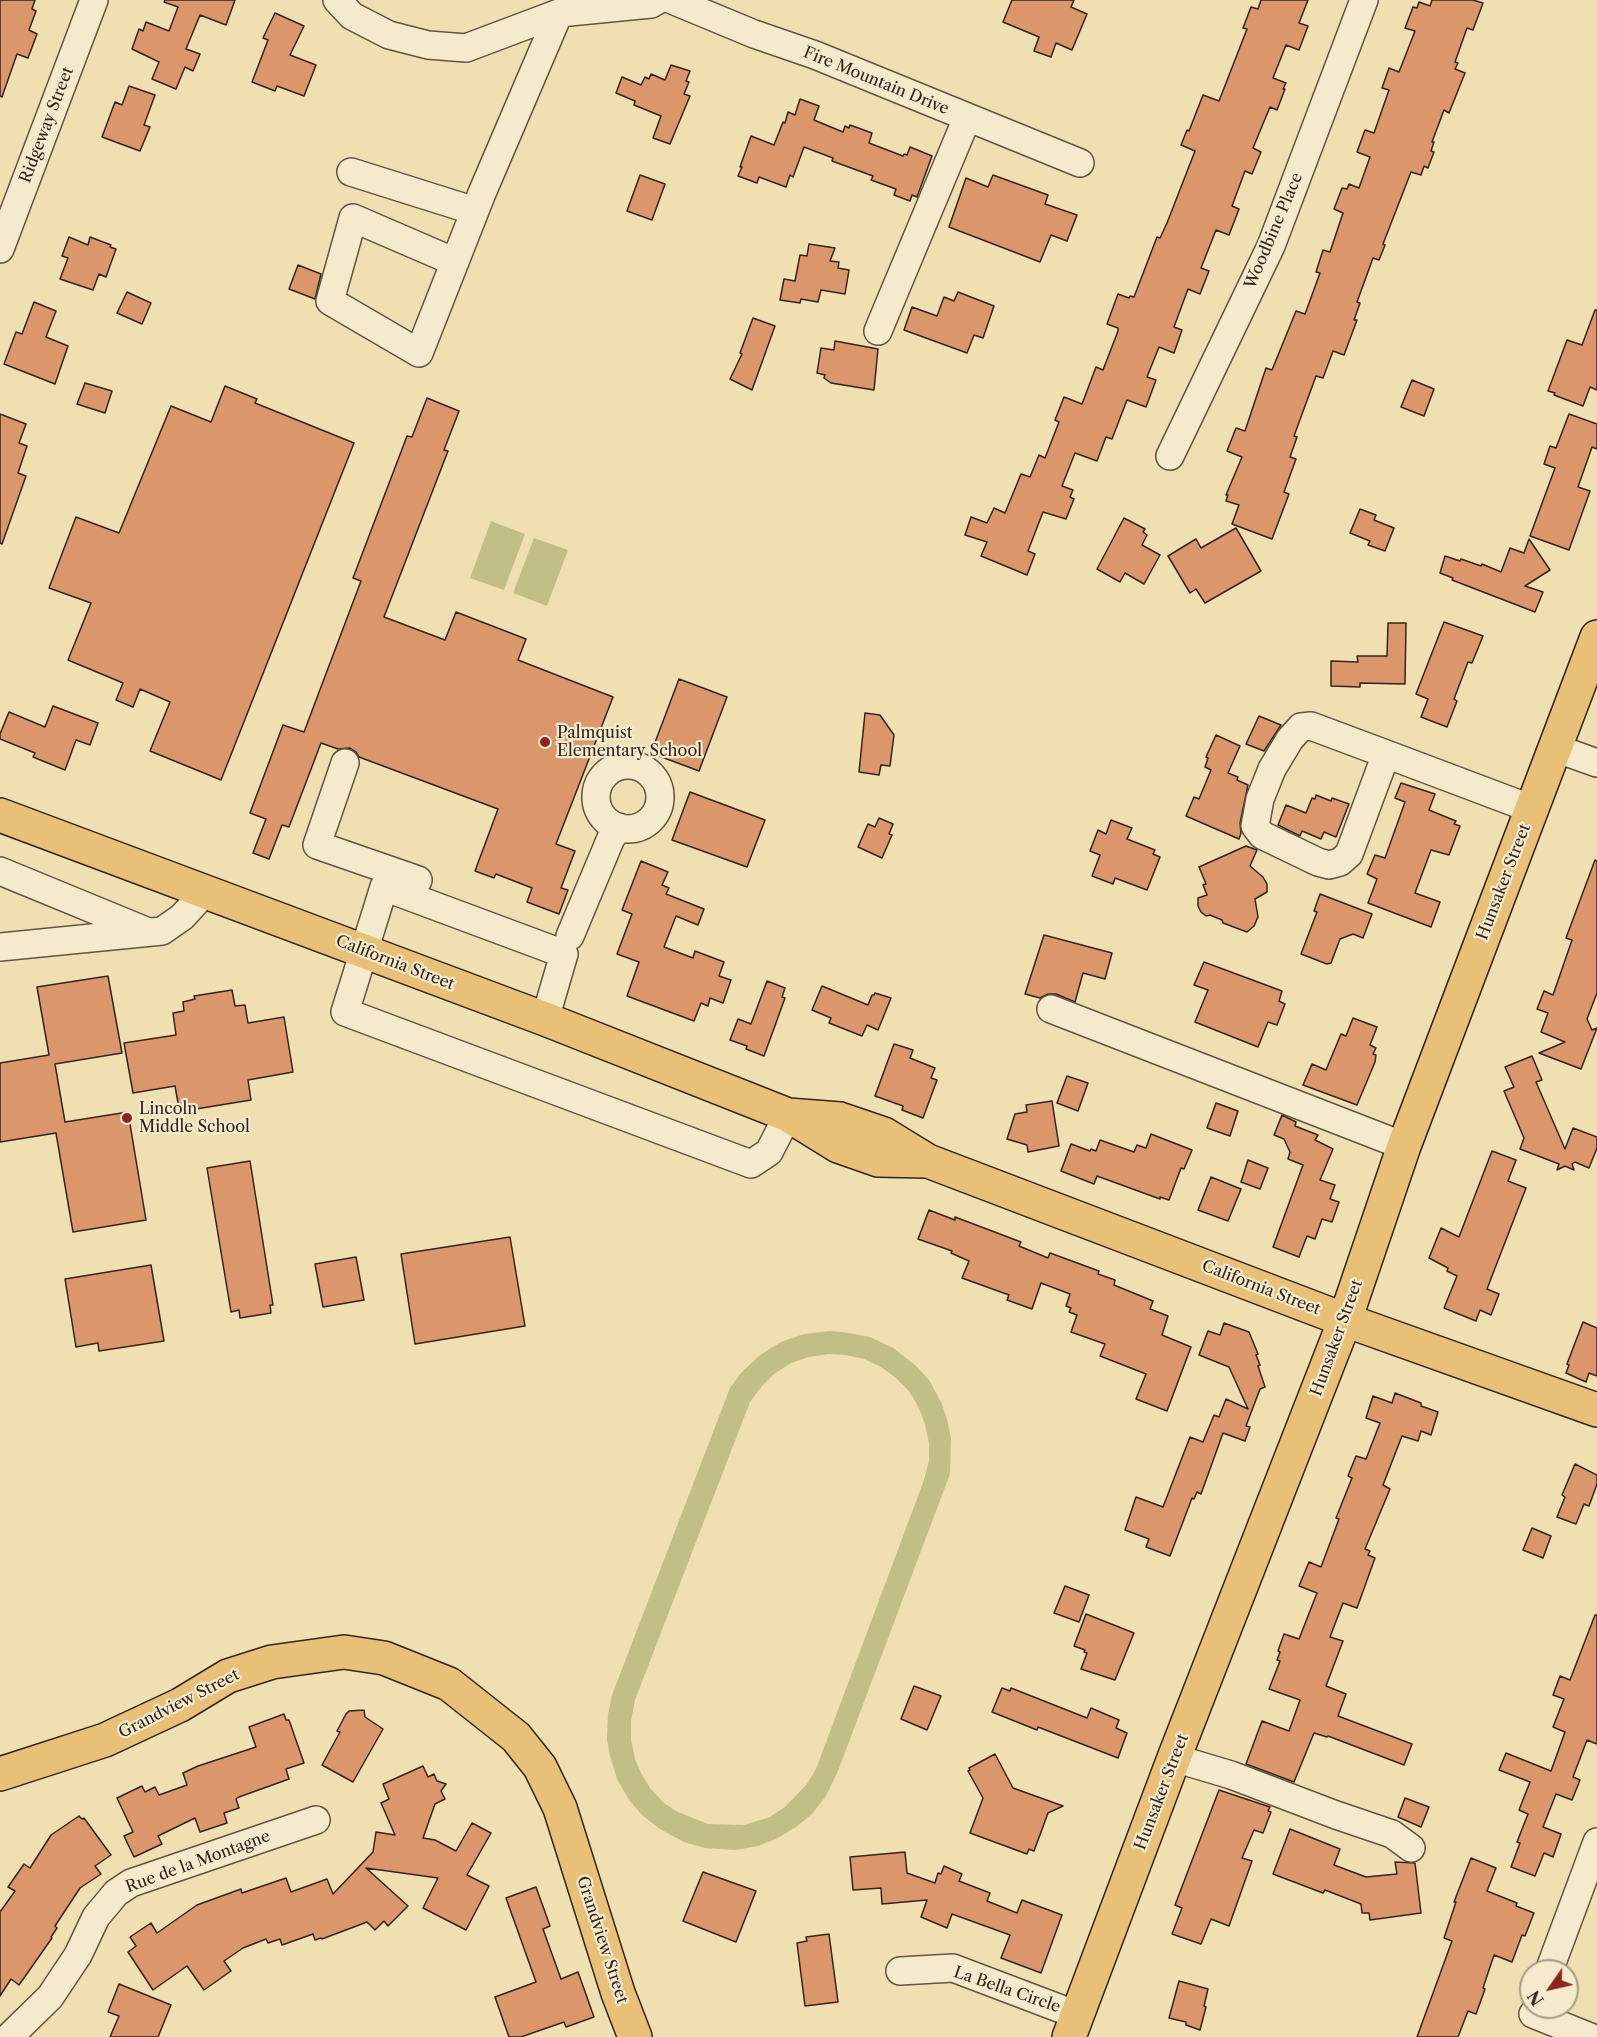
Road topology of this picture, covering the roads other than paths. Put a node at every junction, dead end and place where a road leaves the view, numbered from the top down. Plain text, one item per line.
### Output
1 (93, 0) edge
2 (337, 0) edge
3 (658, 0) edge
4 (672, 0) edge
5 (1364, 0) edge
6 (559, 13) junction
7 (967, 118) junction
8 (1080, 163) dead end
9 (351, 172) dead end
10 (475, 211) junction
11 (0, 249) edge
12 (455, 262) junction
13 (878, 331) dead end
14 (1170, 456) dead end
15 (1597, 637) edge
16 (1555, 748) junction
17 (1386, 754) junction
18 (345, 763) dead end
19 (1597, 763) edge
20 (1532, 809) junction
21 (0, 815) edge
22 (619, 827) dead end
23 (0, 871) edge
24 (387, 878) junction
25 (206, 891) junction
26 (148, 932) junction
27 (567, 945) junction
28 (0, 947) edge
29 (364, 952) junction
30 (1051, 1009) dead end
31 (544, 1019) junction
32 (788, 1115) junction
33 (1404, 1146) junction
34 (1345, 1320) junction
35 (1597, 1410) edge
36 (1174, 1758) junction
37 (0, 1774) edge
38 (316, 1820) dead end
39 (1597, 1842) edge
40 (1411, 1848) dead end
41 (1553, 1959) edge
42 (900, 1971) dead end
43 (1531, 2019) edge
44 (1073, 2026) edge
45 (9, 2037) edge
46 (635, 2037) edge
47 (1590, 2037) edge

1 - 11 street, Ridgeway Street
2 - 6 street
3 - 6 street
4 - 7 street, Fire Mountain Drive
5 - 14 street, Woodbine Place
6 - 10 street
7 - 8 street, Fire Mountain Drive
7 - 13 street
9 - 10 street
10 - 12 street
12 - 12 street
15 - 16 main road, Hunsaker Street
16 - 19 street
16 - 20 main road, Hunsaker Street
17 - 17 street
17 - 20 street
18 - 24 street
20 - 33 main road, Hunsaker Street
21 - 25 main road, California Street
22 - 27 street
23 - 26 street
24 - 27 street
24 - 29 street
25 - 26 street
25 - 29 main road, California Street
26 - 28 street
27 - 31 street
29 - 31 main road, California Street
29 - 32 street
30 - 33 street
31 - 32 main road, California Street
32 - 34 main road, California Street
33 - 34 main road, Hunsaker Street
34 - 35 main road, California Street
34 - 36 main road, Hunsaker Street
36 - 40 street
36 - 44 main road, Hunsaker Street
37 - 46 main road, Grandview Street
38 - 45 street, Rue de la Montagne
39 - 41 street
42 - 44 street, La Bella Circle
43 - 47 street

